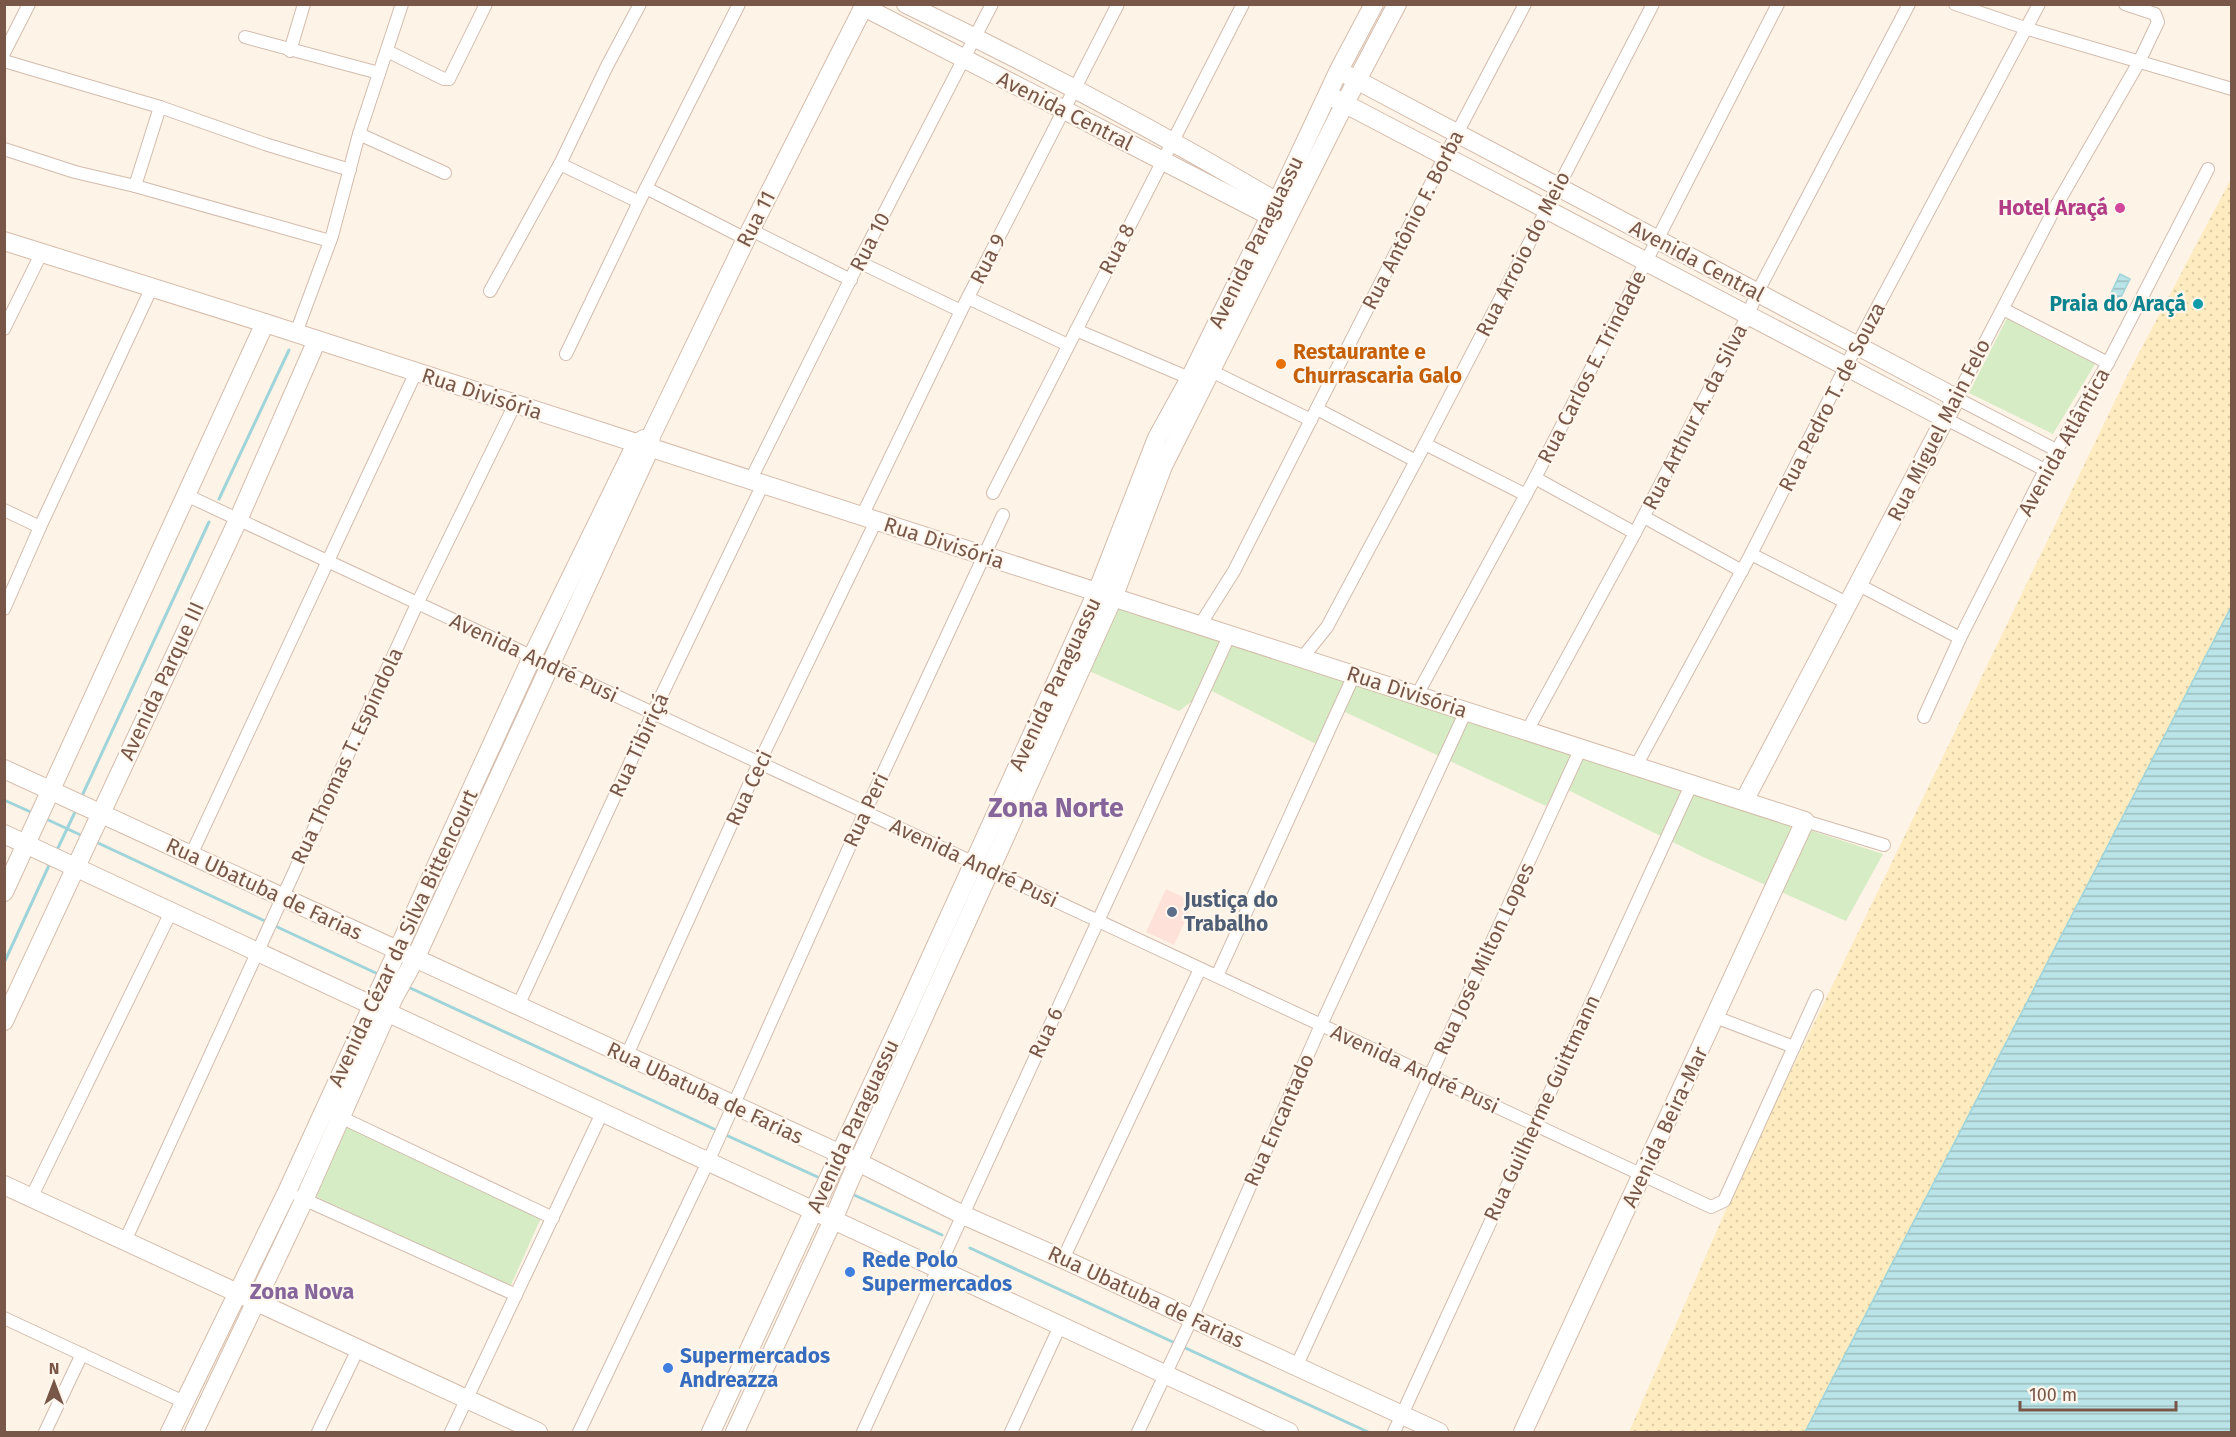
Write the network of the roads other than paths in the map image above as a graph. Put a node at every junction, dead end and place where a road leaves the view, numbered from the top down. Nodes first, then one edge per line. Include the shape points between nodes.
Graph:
1 (29, 4) edge
2 (303, 4) edge
3 (402, 4) edge
4 (486, 4) edge
5 (640, 4) edge
6 (739, 4) edge
7 (906, 4) edge
8 (992, 4) edge
9 (1118, 4) edge
10 (1244, 4) edge
11 (1374, 4) edge
12 (1397, 4) edge
13 (1525, 4) edge
14 (1653, 4) edge
15 (1778, 4) edge
16 (1910, 4) edge
17 (1955, 4) edge
18 (2039, 4) edge
19 (2126, 4) edge
20 (863, 5) edge
21 (2028, 28) junction
22 (245, 37) dead end
23 (975, 38) junction
24 (290, 51) junction
25 (387, 51) junction
26 (4, 53) edge
27 (965, 59) junction
28 (4, 61) edge
29 (2139, 62) junction
30 (1339, 70) junction
31 (379, 73) junction
32 (1357, 81) junction
33 (1074, 89) junction
34 (2232, 89) edge
35 (1327, 95) junction
36 (1345, 103) junction
37 (160, 107) junction
38 (1064, 111) junction
39 (359, 134) junction
40 (1457, 135) junction
41 (1172, 141) junction
42 (4, 149) edge
43 (1445, 156) junction
44 (1162, 162) junction
45 (560, 164) junction
46 (2208, 169) dead end
47 (350, 170) junction
48 (445, 173) dead end
49 (135, 186) junction
50 (646, 188) junction
51 (1557, 188) junction
52 (639, 202) junction
53 (1274, 209) junction
54 (1546, 209) junction
55 (748, 235) junction
56 (1656, 240) junction
57 (4, 241) edge
58 (330, 241) junction
59 (42, 252) junction
60 (1646, 261) junction
61 (860, 262) junction
62 (851, 280) junction
63 (152, 287) junction
64 (490, 291) dead end
65 (1757, 293) junction
66 (968, 298) junction
67 (2003, 309) junction
68 (961, 311) junction
69 (1748, 315) junction
70 (265, 323) junction
71 (4, 329) edge
72 (1076, 330) junction
73 (296, 333) junction
74 (317, 340) junction
75 (1068, 345) junction
76 (1857, 346) junction
77 (566, 354) dead end
78 (2108, 363) junction
79 (1846, 366) junction
80 (416, 372) junction
81 (1200, 374) junction
82 (1956, 398) junction
83 (514, 404) junction
84 (1314, 414) junction
85 (1946, 419) junction
86 (646, 442) junction
87 (1425, 444) junction
88 (2056, 450) junction
89 (1414, 460) junction
90 (2045, 470) junction
91 (1535, 478) junction
92 (756, 482) junction
93 (993, 494) dead end
94 (186, 495) junction
95 (1526, 495) junction
96 (4, 510) edge
97 (1003, 515) dead end
98 (1644, 517) junction
99 (869, 519) junction
100 (238, 520) junction
101 (40, 527) junction
102 (1635, 534) junction
103 (1751, 554) junction
104 (984, 556) junction
105 (327, 562) junction
106 (1742, 571) junction
107 (1859, 585) junction
108 (1105, 595) junction
109 (417, 603) junction
110 (1849, 604) junction
111 (4, 609) edge
112 (1200, 625) junction
113 (1230, 634) junction
114 (1960, 638) junction
115 (532, 657) junction
116 (1302, 658) junction
117 (550, 665) junction
118 (1354, 675) junction
119 (1417, 695) junction
120 (1466, 711) junction
121 (653, 713) junction
122 (1924, 717) dead end
123 (1527, 731) junction
124 (1581, 748) junction
125 (759, 763) junction
126 (1636, 766) junction
127 (4, 769) edge
128 (1692, 783) junction
129 (53, 798) junction
130 (1744, 801) junction
131 (94, 810) junction
132 (865, 812) junction
133 (1805, 820) junction
134 (4, 834) edge
135 (32, 843) junction
136 (1884, 845) dead end
137 (191, 855) junction
138 (79, 861) junction
139 (973, 863) junction
140 (990, 871) junction
141 (4, 892) edge
142 (282, 898) junction
143 (171, 912) junction
144 (1098, 921) junction
145 (260, 947) junction
146 (403, 961) junction
147 (1200, 969) junction
148 (1216, 976) junction
149 (1817, 996) dead end
150 (383, 1004) junction
151 (518, 1006) junction
152 (1715, 1017) junction
153 (4, 1021) edge
154 (1322, 1025) junction
155 (1794, 1047) junction
156 (626, 1057) junction
157 (1430, 1076) junction
158 (732, 1106) junction
159 (332, 1113) junction
160 (602, 1113) junction
161 (1534, 1124) junction
162 (840, 1156) junction
163 (708, 1162) junction
164 (858, 1162) junction
165 (1643, 1175) junction
166 (4, 1185) edge
167 (286, 1194) junction
168 (31, 1198) junction
169 (305, 1198) junction
170 (817, 1205) junction
171 (836, 1213) junction
172 (963, 1215) junction
173 (553, 1218) junction
174 (125, 1241) junction
175 (1063, 1259) junction
176 (939, 1270) junction
177 (238, 1294) junction
178 (516, 1295) junction
179 (255, 1302) junction
180 (4, 1318) edge
181 (1060, 1326) junction
182 (1188, 1326) junction
183 (358, 1349) junction
184 (82, 1354) junction
185 (1170, 1367) junction
186 (1296, 1367) junction
187 (467, 1400) junction
188 (184, 1402) junction
189 (1397, 1426) edge
190 (1267, 1428) edge
191 (45, 1432) edge
192 (170, 1432) edge
193 (194, 1432) edge
194 (318, 1432) edge
195 (451, 1432) edge
196 (538, 1432) edge
197 (579, 1432) edge
198 (711, 1432) edge
199 (735, 1432) edge
200 (863, 1432) edge
201 (1011, 1432) edge
202 (1138, 1432) edge
203 (1289, 1432) edge
204 (1439, 1432) edge
205 (1523, 1432) edge

1 - 26 street
2 - 24 street
3 - 25 street
4 - 25 street via 449,79
5 - 45 street
6 - 50 street
7 - 23 street, Avenida Central
8 - 23 street, Rua 10
9 - 33 street, Rua 9
10 - 41 street, Rua 8
11 - 30 street, Avenida Paraguassu
12 - 32 street, Avenida Paraguassu
13 - 40 street, Rua Antônio F. Borba
14 - 51 street, Rua Arroio do Meio
15 - 56 street, Rua Carlos E. Trindade
16 - 65 street, Rua Arthur A. da Silva
17 - 21 street
18 - 21 street, Rua Pedro T. de Souza
19 - 29 street, Rua Miguel Main Felo via 2157,18
20 - 27 street, Avenida Central
20 - 55 street, Rua 11
21 - 29 street
21 - 76 street, Rua Pedro T. de Souza
22 - 24 street
23 - 27 street, Rua 10
23 - 33 street, Avenida Central
24 - 31 street
25 - 31 street
27 - 38 street, Avenida Central
27 - 61 street, Rua 10
28 - 37 street
29 - 34 street
29 - 67 street, Rua Miguel Main Felo via 2056,206
30 - 32 street, Avenida Central
30 - 35 street, Avenida Paraguassu
31 - 39 street
32 - 36 street, Avenida Paraguassu
32 - 40 street, Avenida Central
33 - 38 street, Rua 9
33 - 41 street, Avenida Central
35 - 36 street, Avenida Central
35 - 53 street, Avenida Paraguassu
36 - 43 street, Avenida Central
36 - 81 street, Avenida Paraguassu
37 - 47 street
37 - 49 street
38 - 44 street, Avenida Central
38 - 66 street, Rua 9
39 - 47 street
39 - 48 street
40 - 43 street, Rua Antônio F. Borba
40 - 51 street, Avenida Central
41 - 44 street, Rua 8
41 - 53 street, Avenida Central
42 - 49 street
43 - 54 street, Avenida Central
43 - 84 street, Rua Antônio F. Borba
44 - 53 street, Avenida Central
44 - 72 street, Rua 8
45 - 52 street
45 - 64 street
46 - 78 street, Avenida Atlântica
47 - 58 street
49 - 58 street
50 - 52 street
50 - 55 street
51 - 54 street, Rua Arroio do Meio
51 - 56 street, Avenida Central
52 - 77 street
53 - 81 street, Avenida Paraguassu
54 - 60 street, Avenida Central
54 - 87 street, Rua Arroio do Meio
55 - 62 street
55 - 86 street, Rua 11
56 - 60 street, Rua Carlos E. Trindade
56 - 65 street, Avenida Central
57 - 59 street, Rua Divisória
58 - 73 street
59 - 63 street, Rua Divisória
59 - 71 street
60 - 69 street, Avenida Central
60 - 91 street, Rua Carlos E. Trindade
61 - 62 street, Rua 10
61 - 68 street
62 - 92 street, Rua 10
63 - 70 street, Rua Divisória
63 - 101 street
65 - 69 street, Rua Arthur A. da Silva
65 - 76 street, Avenida Central
66 - 68 street, Rua 9
66 - 75 street
67 - 78 street
67 - 82 street, Rua Miguel Main Felo
68 - 99 street, Rua 9
69 - 79 street, Avenida Central
69 - 98 street, Rua Arthur A. da Silva
70 - 73 street, Rua Divisória
70 - 94 street
72 - 75 street, Rua 8
72 - 81 street
73 - 74 street, Rua Divisória
74 - 80 street, Rua Divisória
74 - 100 street, Avenida Parque III
75 - 93 street, Rua 8
76 - 79 street, Rua Pedro T. de Souza
76 - 82 street, Avenida Central
78 - 88 street, Avenida Atlântica
79 - 85 street, Avenida Central
79 - 103 street, Rua Pedro T. de Souza
80 - 83 street, Rua Divisória
80 - 105 street
81 - 84 street
81 - 108 street, Avenida Paraguassu
82 - 85 street, Rua Miguel Main Felo
82 - 88 street, Avenida Central
83 - 86 street, Rua Divisória
83 - 109 street, Rua Thomas T. Espíndola
84 - 89 street
84 - 112 street, Rua Antônio F. Borba via 1234,571
85 - 90 street, Avenida Central
85 - 107 street, Rua Miguel Main Felo
86 - 92 street, Rua Divisória
86 - 115 street, Avenida Cézar da Silva Bittencourt
86 - 117 street, Avenida Cézar da Silva Bittencourt
87 - 89 street, Rua Arroio do Meio
87 - 95 street
88 - 90 street, Avenida Atlântica
89 - 116 street, Rua Arroio do Meio via 1327,627
90 - 114 street, Avenida Atlântica
91 - 95 street, Rua Carlos E. Trindade
91 - 102 street
92 - 99 street, Rua Divisória
92 - 121 street, Rua Tibiriçá
94 - 100 street, Avenida André Pusi
94 - 129 street
95 - 119 street, Rua Carlos E. Trindade
96 - 101 street
97 - 104 street, Rua Peri
98 - 102 street, Rua Arthur A. da Silva
98 - 106 street
99 - 104 street, Rua Divisória
99 - 125 street, Rua Ceci
100 - 105 street, Avenida André Pusi
100 - 131 street, Avenida Parque III
101 - 111 street
102 - 123 street, Rua Arthur A. da Silva
103 - 106 street, Rua Pedro T. de Souza
103 - 110 street
104 - 108 street, Rua Divisória
104 - 132 street, Rua Peri
105 - 109 street, Avenida André Pusi
105 - 137 street
106 - 126 street, Rua Pedro T. de Souza
107 - 110 street, Rua Miguel Main Felo
107 - 114 street
108 - 112 street, Rua Divisória
108 - 139 street, Avenida Paraguassu
108 - 140 street, Avenida Paraguassu
109 - 115 street, Avenida André Pusi
109 - 142 street, Rua Thomas T. Espíndola
110 - 130 street, Rua Miguel Main Felo
112 - 113 street, Rua Divisória
113 - 116 street, Rua Divisória
113 - 144 street, Rua 6
114 - 122 street, Avenida Atlântica
115 - 117 street, Avenida André Pusi
115 - 146 street, Avenida Cézar da Silva Bittencourt
116 - 118 street, Rua Divisória
117 - 121 street, Avenida André Pusi
117 - 146 street, Avenida Cézar da Silva Bittencourt
118 - 119 street, Rua Divisória
118 - 148 street
119 - 120 street, Rua Divisória
120 - 123 street, Rua Divisória
120 - 154 street, Rua Encantado
121 - 125 street, Avenida André Pusi
121 - 151 street, Rua Tibiriçá
123 - 124 street, Rua Divisória
124 - 126 street, Rua Divisória
124 - 157 street, Rua José Milton Lopes
125 - 132 street, Avenida André Pusi
125 - 156 street, Rua Ceci
126 - 128 street, Rua Divisória
127 - 129 street, Rua Ubatuba de Farias
128 - 130 street, Rua Divisória
128 - 161 street, Rua Guilherme Guittmann
129 - 131 street, Rua Ubatuba de Farias
129 - 135 street
130 - 133 street, Rua Divisória
131 - 137 street, Rua Ubatuba de Farias
131 - 138 street, Avenida Parque III via 93,831
132 - 139 street, Avenida André Pusi
132 - 158 street, Rua Peri
133 - 136 street, Rua Divisória
133 - 152 street, Avenida Beira-Mar
134 - 135 street
135 - 138 street via 59,860
135 - 141 street
137 - 142 street, Rua Ubatuba de Farias
138 - 143 street
138 - 153 street, Avenida Parque III
139 - 140 street, Avenida André Pusi
139 - 162 street, Avenida Paraguassu
140 - 144 street, Avenida André Pusi
140 - 164 street, Avenida Paraguassu
142 - 145 street, Rua Thomas T. Espíndola
142 - 146 street, Rua Ubatuba de Farias
143 - 145 street
143 - 168 street
144 - 147 street, Avenida André Pusi
144 - 172 street, Rua 6
145 - 150 street
145 - 174 street, Rua Thomas T. Espíndola
146 - 150 street, Avenida Cézar da Silva Bittencourt
146 - 151 street, Rua Ubatuba de Farias
147 - 148 street, Avenida André Pusi
147 - 175 street
148 - 154 street, Avenida André Pusi
149 - 155 street
150 - 159 street, Avenida Cézar da Silva Bittencourt
150 - 160 street
151 - 156 street, Rua Ubatuba de Farias
152 - 155 street
152 - 165 street, Avenida Beira-Mar
154 - 157 street, Avenida André Pusi
154 - 182 street, Rua Encantado
155 - 165 street, Avenida André Pusi via 1724,1201 1711,1207
156 - 158 street, Rua Ubatuba de Farias
157 - 161 street, Avenida André Pusi
157 - 186 street, Rua José Milton Lopes
158 - 162 street, Rua Ubatuba de Farias
158 - 163 street, Rua Peri
159 - 167 street, Avenida Cézar da Silva Bittencourt
159 - 169 street, Avenida Cézar da Silva Bittencourt
159 - 173 street
160 - 163 street
160 - 173 street
161 - 165 street, Avenida André Pusi
161 - 189 street, Rua Guilherme Guittmann
162 - 164 street, Rua Ubatuba de Farias
162 - 170 street, Avenida Paraguassu
163 - 170 street
163 - 197 street
164 - 171 street, Avenida Paraguassu
164 - 172 street, Rua Ubatuba de Farias
165 - 205 street, Avenida Beira-Mar
166 - 168 street
167 - 169 street
167 - 177 street, Avenida Cézar da Silva Bittencourt
168 - 174 street
169 - 178 street
169 - 179 street, Avenida Cézar da Silva Bittencourt
170 - 171 street
170 - 198 street, Avenida Paraguassu
171 - 176 street
171 - 199 street, Avenida Paraguassu
172 - 175 street, Rua Ubatuba de Farias
172 - 176 street, Rua 6
173 - 178 street
174 - 177 street
175 - 182 street, Rua Ubatuba de Farias
176 - 181 street
176 - 200 street, Rua 6
177 - 179 street
177 - 188 street, Avenida Cézar da Silva Bittencourt
178 - 187 street
179 - 183 street
179 - 193 street, Avenida Cézar da Silva Bittencourt
180 - 184 street
181 - 185 street
181 - 201 street
182 - 185 street, Rua Encantado
182 - 186 street, Rua Ubatuba de Farias
183 - 187 street
183 - 194 street
184 - 188 street
184 - 191 street
185 - 190 street
185 - 202 street, Rua Encantado
186 - 189 street, Rua Ubatuba de Farias
187 - 195 street
187 - 196 street
188 - 192 street, Avenida Cézar da Silva Bittencourt
189 - 204 street, Rua Ubatuba de Farias
190 - 203 street

